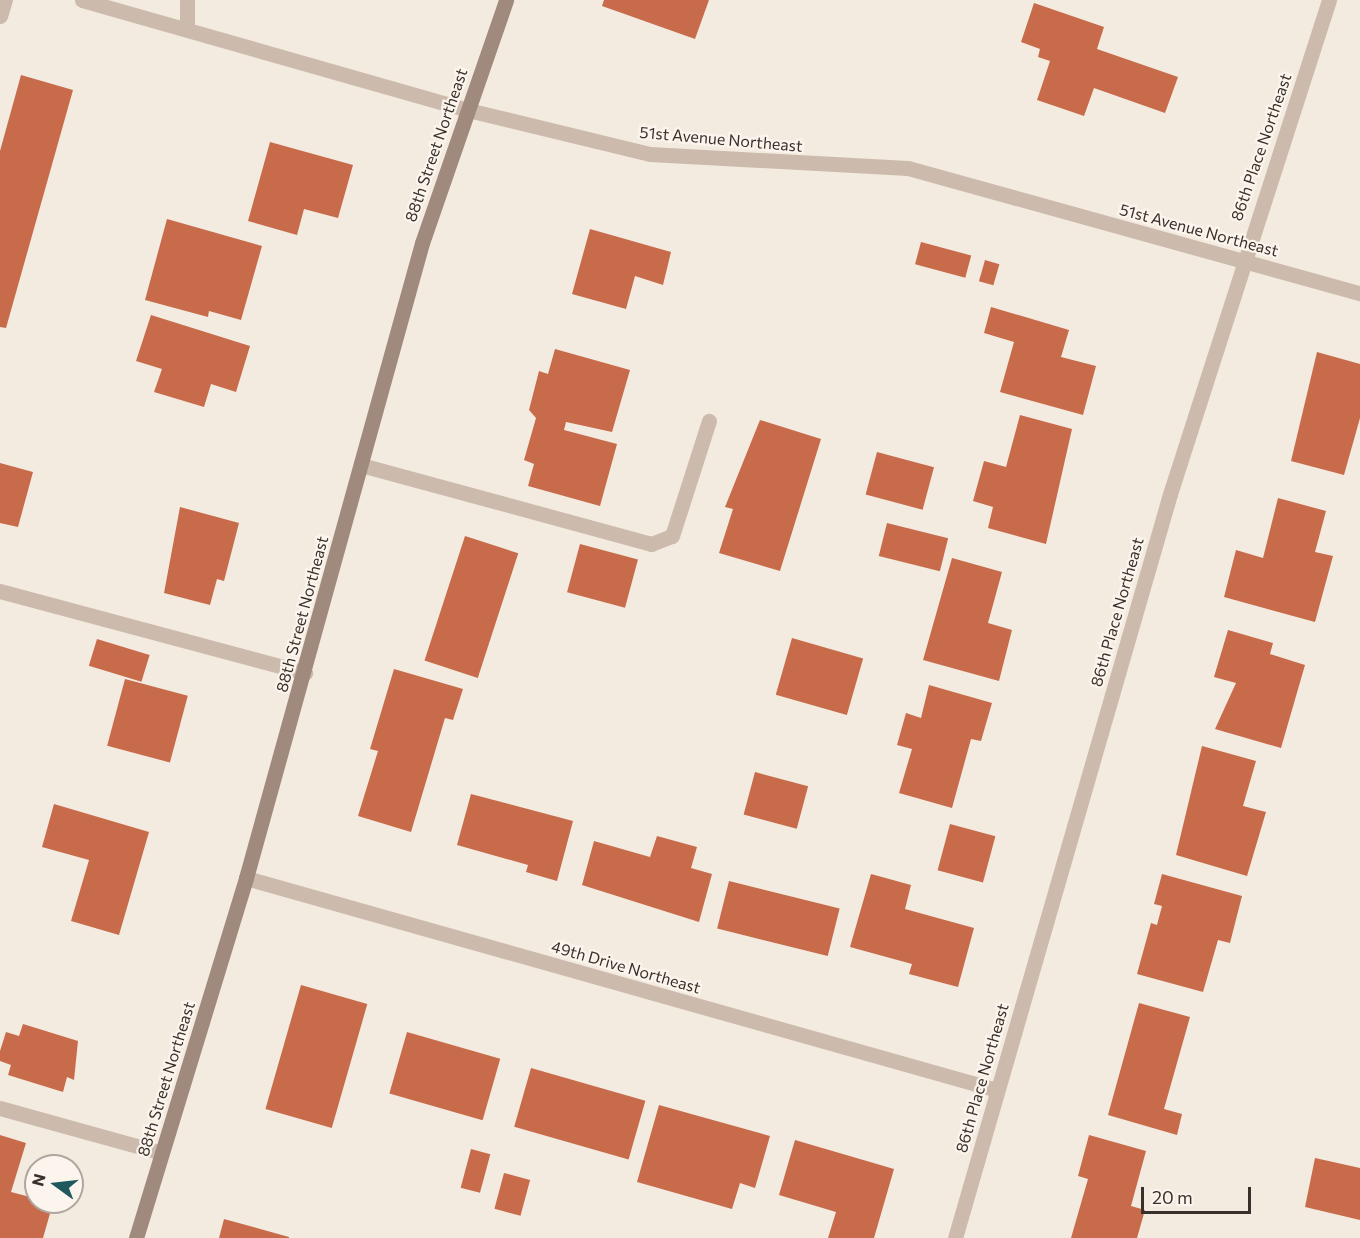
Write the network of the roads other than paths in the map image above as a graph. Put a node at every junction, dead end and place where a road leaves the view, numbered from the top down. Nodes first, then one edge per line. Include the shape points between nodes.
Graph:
1 (5, 0) edge
2 (82, 0) edge
3 (187, 0) edge
4 (506, 0) edge
5 (1329, 0) edge
6 (0, 16) edge
7 (188, 26) junction
8 (468, 110) junction
9 (1242, 260) junction
10 (1360, 293) edge
11 (709, 421) dead end
12 (361, 465) junction
13 (0, 591) edge
14 (305, 673) junction
15 (246, 878) junction
16 (997, 1090) junction
17 (0, 1107) edge
18 (162, 1152) junction
19 (136, 1238) edge
20 (955, 1238) edge

1 - 6 street
2 - 7 street, 51st Avenue Northeast
3 - 7 street
4 - 8 main road, 88th Street Northeast
5 - 9 street, 86th Place Northeast
7 - 8 street, 51st Avenue Northeast
8 - 9 street, 51st Avenue Northeast via 650,153 908,168
8 - 12 main road, 88th Street Northeast via 422,243
9 - 10 street, 51st Avenue Northeast
9 - 16 street, 86th Place Northeast
11 - 12 street via 672,536 651,544
12 - 14 main road, 88th Street Northeast
13 - 14 street
14 - 15 main road, 88th Street Northeast
15 - 16 street, 49th Drive Northeast
15 - 18 main road, 88th Street Northeast
16 - 20 street, 86th Place Northeast
17 - 18 street
18 - 19 main road, 88th Street Northeast

